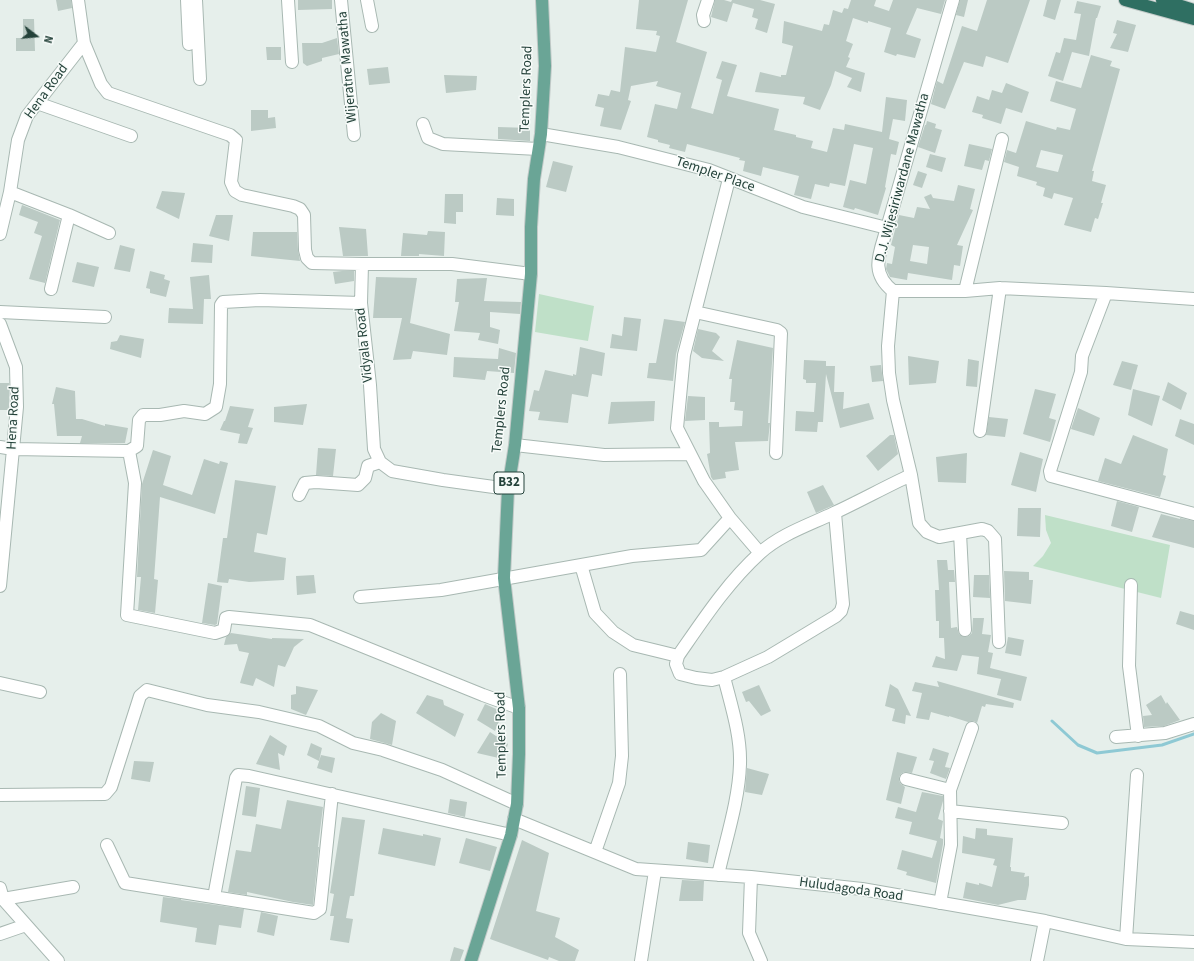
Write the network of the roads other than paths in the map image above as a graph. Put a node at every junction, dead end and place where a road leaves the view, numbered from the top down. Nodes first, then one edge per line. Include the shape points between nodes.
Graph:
1 (78, 0) edge
2 (187, 0) edge
3 (196, 0) edge
4 (288, 0) edge
5 (341, 0) edge
6 (367, 0) edge
7 (542, 0) edge
8 (708, 0) edge
9 (953, 0) edge
10 (1125, 0) edge
11 (1162, 0) edge
12 (1194, 10) edge
13 (1194, 19) edge
14 (704, 21) dead end
15 (372, 26) dead end
16 (84, 43) junction
17 (189, 44) dead end
18 (292, 62) dead end
19 (200, 79) dead end
20 (37, 103) junction
21 (423, 124) dead end
22 (541, 134) junction
23 (354, 135) dead end
24 (131, 136) dead end
25 (1002, 139) dead end
26 (538, 148) junction
27 (729, 178) junction
28 (10, 192) junction
29 (69, 215) junction
30 (887, 228) junction
31 (109, 233) dead end
32 (0, 234) edge
33 (362, 264) junction
34 (531, 274) junction
35 (1000, 288) junction
36 (51, 289) dead end
37 (964, 291) junction
38 (893, 292) junction
39 (1106, 293) junction
40 (1194, 299) edge
41 (361, 303) junction
42 (0, 312) edge
43 (695, 312) junction
44 (105, 317) dead end
45 (0, 324) edge
46 (980, 431) dead end
47 (515, 446) junction
48 (0, 447) edge
49 (13, 448) junction
50 (130, 451) junction
51 (690, 454) junction
52 (776, 454) dead end
53 (380, 462) junction
54 (911, 475) junction
55 (508, 489) junction
56 (299, 495) dead end
57 (835, 513) junction
58 (1194, 514) edge
59 (730, 518) junction
60 (960, 533) junction
61 (760, 553) junction
62 (581, 565) junction
63 (504, 578) junction
64 (1131, 585) dead end
65 (0, 586) edge
66 (360, 597) dead end
67 (965, 630) dead end
68 (999, 642) dead end
69 (678, 656) junction
70 (620, 674) dead end
71 (724, 677) junction
72 (0, 683) edge
73 (40, 692) dead end
74 (519, 708) junction
75 (1194, 724) edge
76 (972, 728) dead end
77 (1138, 736) junction
78 (1116, 737) dead end
79 (1137, 775) dead end
80 (906, 779) dead end
81 (950, 790) junction
82 (332, 794) junction
83 (0, 795) edge
84 (517, 804) junction
85 (950, 811) junction
86 (514, 819) junction
87 (1062, 823) dead end
88 (511, 835) junction
89 (107, 846) dead end
90 (595, 852) junction
91 (655, 871) junction
92 (718, 875) junction
93 (751, 877) junction
94 (73, 887) dead end
95 (1, 894) edge
96 (214, 897) junction
97 (940, 903) junction
98 (1045, 921) junction
99 (26, 925) junction
100 (0, 934) edge
101 (1126, 940) junction
102 (1194, 942) edge
103 (58, 961) edge
104 (471, 961) edge
105 (641, 961) edge
106 (761, 961) edge
107 (1037, 961) edge

1 - 16 street
2 - 17 street
3 - 19 street
4 - 18 street
5 - 23 street, Wijeratne Mawatha
6 - 15 street
7 - 22 main road, Templers Road / B32 via 545,66
8 - 14 street via 703,15
9 - 30 street, D.J. Wijesiriwardane Mawatha
10 - 13 highway
11 - 12 highway
16 - 20 street, Hena Road
16 - 33 street via 101,84 108,93 230,134 236,140 231,182 235,191 242,196 300,209 304,215 305,250 307,258 312,263
20 - 24 street
20 - 28 street, Hena Road via 27,116 18,140
21 - 26 street via 428,138 443,144
22 - 26 main road, Templers Road / B32
22 - 27 street, Templer Place via 618,147 709,170
25 - 37 street
26 - 34 main road, Templers Road / B32 via 531,227
27 - 30 street, Templer Place via 803,207
27 - 43 street
28 - 29 street
28 - 32 street, Hena Road
29 - 31 street
29 - 36 street
30 - 38 street, D.J. Wijesiriwardane Mawatha via 878,266 880,278
33 - 34 street via 452,264
33 - 41 street, Vidyala Road
34 - 47 main road, Templers Road / B32
35 - 37 street
35 - 39 street
35 - 46 street
37 - 38 street
38 - 54 street via 888,346 889,373
39 - 40 street
39 - 58 street via 1082,356 1081,372 1050,471 1051,476
41 - 50 street via 260,300 223,302 220,384 216,407 205,414 184,411 143,415 139,420 137,446
41 - 53 street, Vidyala Road via 374,449
42 - 44 street
43 - 51 street via 684,355 677,428
43 - 52 street via 777,330 781,334
45 - 49 street, Hena Road via 16,368 17,407
47 - 51 street via 604,454
47 - 55 main road, Templers Road / B32
48 - 49 street
49 - 50 street
49 - 65 street, Hena Road
50 - 74 street via 135,483 127,615 215,633 224,630 226,618 229,616 310,625
51 - 59 street via 704,481
53 - 55 street via 392,471
53 - 56 street via 368,466 365,478 358,485 310,482 305,484
54 - 57 street
54 - 60 street via 919,522 927,532 939,537
55 - 63 main road, Templers Road / B32
57 - 61 street via 800,527
57 - 71 street via 843,604 841,611 768,657
59 - 61 street
59 - 62 street via 701,550 632,556
60 - 67 street
60 - 68 street via 988,530 995,540
61 - 69 street via 720,596
62 - 63 street
62 - 69 street via 595,613 613,632 633,645
63 - 66 street via 441,590
63 - 74 main road, Templers Road / B32
64 - 77 street via 1128,666
69 - 71 street via 676,664 680,674 712,680
70 - 90 street via 622,756 619,783
71 - 92 street via 738,733 740,763 738,789
72 - 73 street
74 - 84 main road, Templers Road / B32
75 - 77 street via 1165,733
76 - 81 street
77 - 78 street
79 - 101 street
80 - 81 street
81 - 85 street
82 - 88 street
82 - 96 street via 238,775
82 - 96 street via 320,909 314,913
83 - 84 street via 105,794 111,787 140,696 147,690 207,705 258,712 319,726 354,743 442,770
84 - 86 main road, Templers Road / B32
85 - 87 street
85 - 97 street via 950,846
86 - 88 main road, Templers Road / B32
86 - 90 street, Huludagoda Road
88 - 104 main road, Templers Road / B32
89 - 96 street via 125,883
90 - 91 street, Huludagoda Road via 636,869
91 - 92 street, Huludagoda Road
91 - 105 street
92 - 93 street, Huludagoda Road
93 - 97 street, Huludagoda Road via 862,889
93 - 106 street via 749,933
94 - 95 street
95 - 99 street
97 - 98 street, Huludagoda Road
98 - 101 street, Huludagoda Road
98 - 107 street
99 - 100 street
99 - 103 street
101 - 102 street, Huludagoda Road

